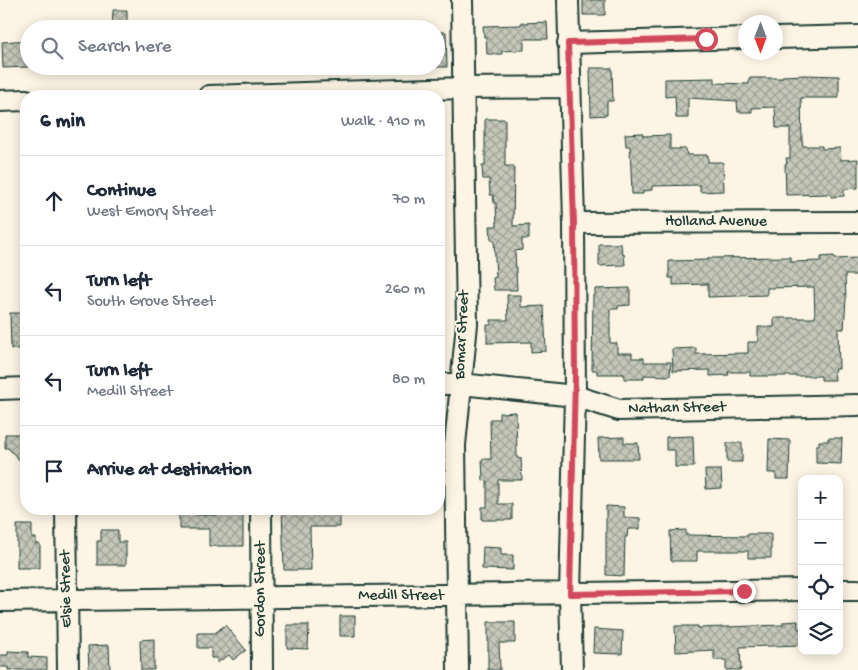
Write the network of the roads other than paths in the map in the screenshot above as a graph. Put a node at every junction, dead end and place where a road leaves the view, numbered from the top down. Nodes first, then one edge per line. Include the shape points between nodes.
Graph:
1 (462, 0) edge
2 (568, 0) edge
3 (858, 36) edge
4 (738, 38) edge
5 (783, 38) edge
6 (568, 43) junction
7 (570, 87) junction
8 (463, 88) junction
9 (411, 90) edge
10 (20, 100) edge
11 (0, 101) edge
12 (858, 222) edge
13 (574, 223) junction
14 (445, 384) edge
15 (461, 384) junction
16 (20, 388) edge
17 (0, 389) edge
18 (575, 396) junction
19 (858, 405) edge
20 (66, 515) edge
21 (262, 515) edge
22 (798, 590) edge
23 (843, 590) edge
24 (858, 590) edge
25 (570, 594) junction
26 (457, 595) junction
27 (261, 597) junction
28 (0, 600) edge
29 (68, 600) junction
30 (68, 670) edge
31 (262, 670) edge
32 (458, 670) edge
33 (572, 670) edge

1 - 8 street, Bomar Street
2 - 6 street
3 - 5 street
4 - 6 street
6 - 7 street
7 - 8 street
7 - 13 street
8 - 9 street
8 - 15 street, Bomar Street via 467,324
10 - 11 street
12 - 13 street, Holland Avenue
13 - 18 street
14 - 15 street, Nathan Street
15 - 18 street, Nathan Street
15 - 26 street, Bomar Street via 455,445
16 - 17 street
18 - 19 street, Nathan Street via 619,410
18 - 25 street
20 - 29 street, Elsie Street
21 - 27 street, Gordon Street
22 - 25 street, Medill Street
23 - 24 street
25 - 26 street, Medill Street
25 - 33 street
26 - 27 street, Medill Street
26 - 32 street, Bomar Street
27 - 29 street, Medill Street
27 - 31 street, Gordon Street
28 - 29 street, Medill Street
29 - 30 street, Elsie Street

